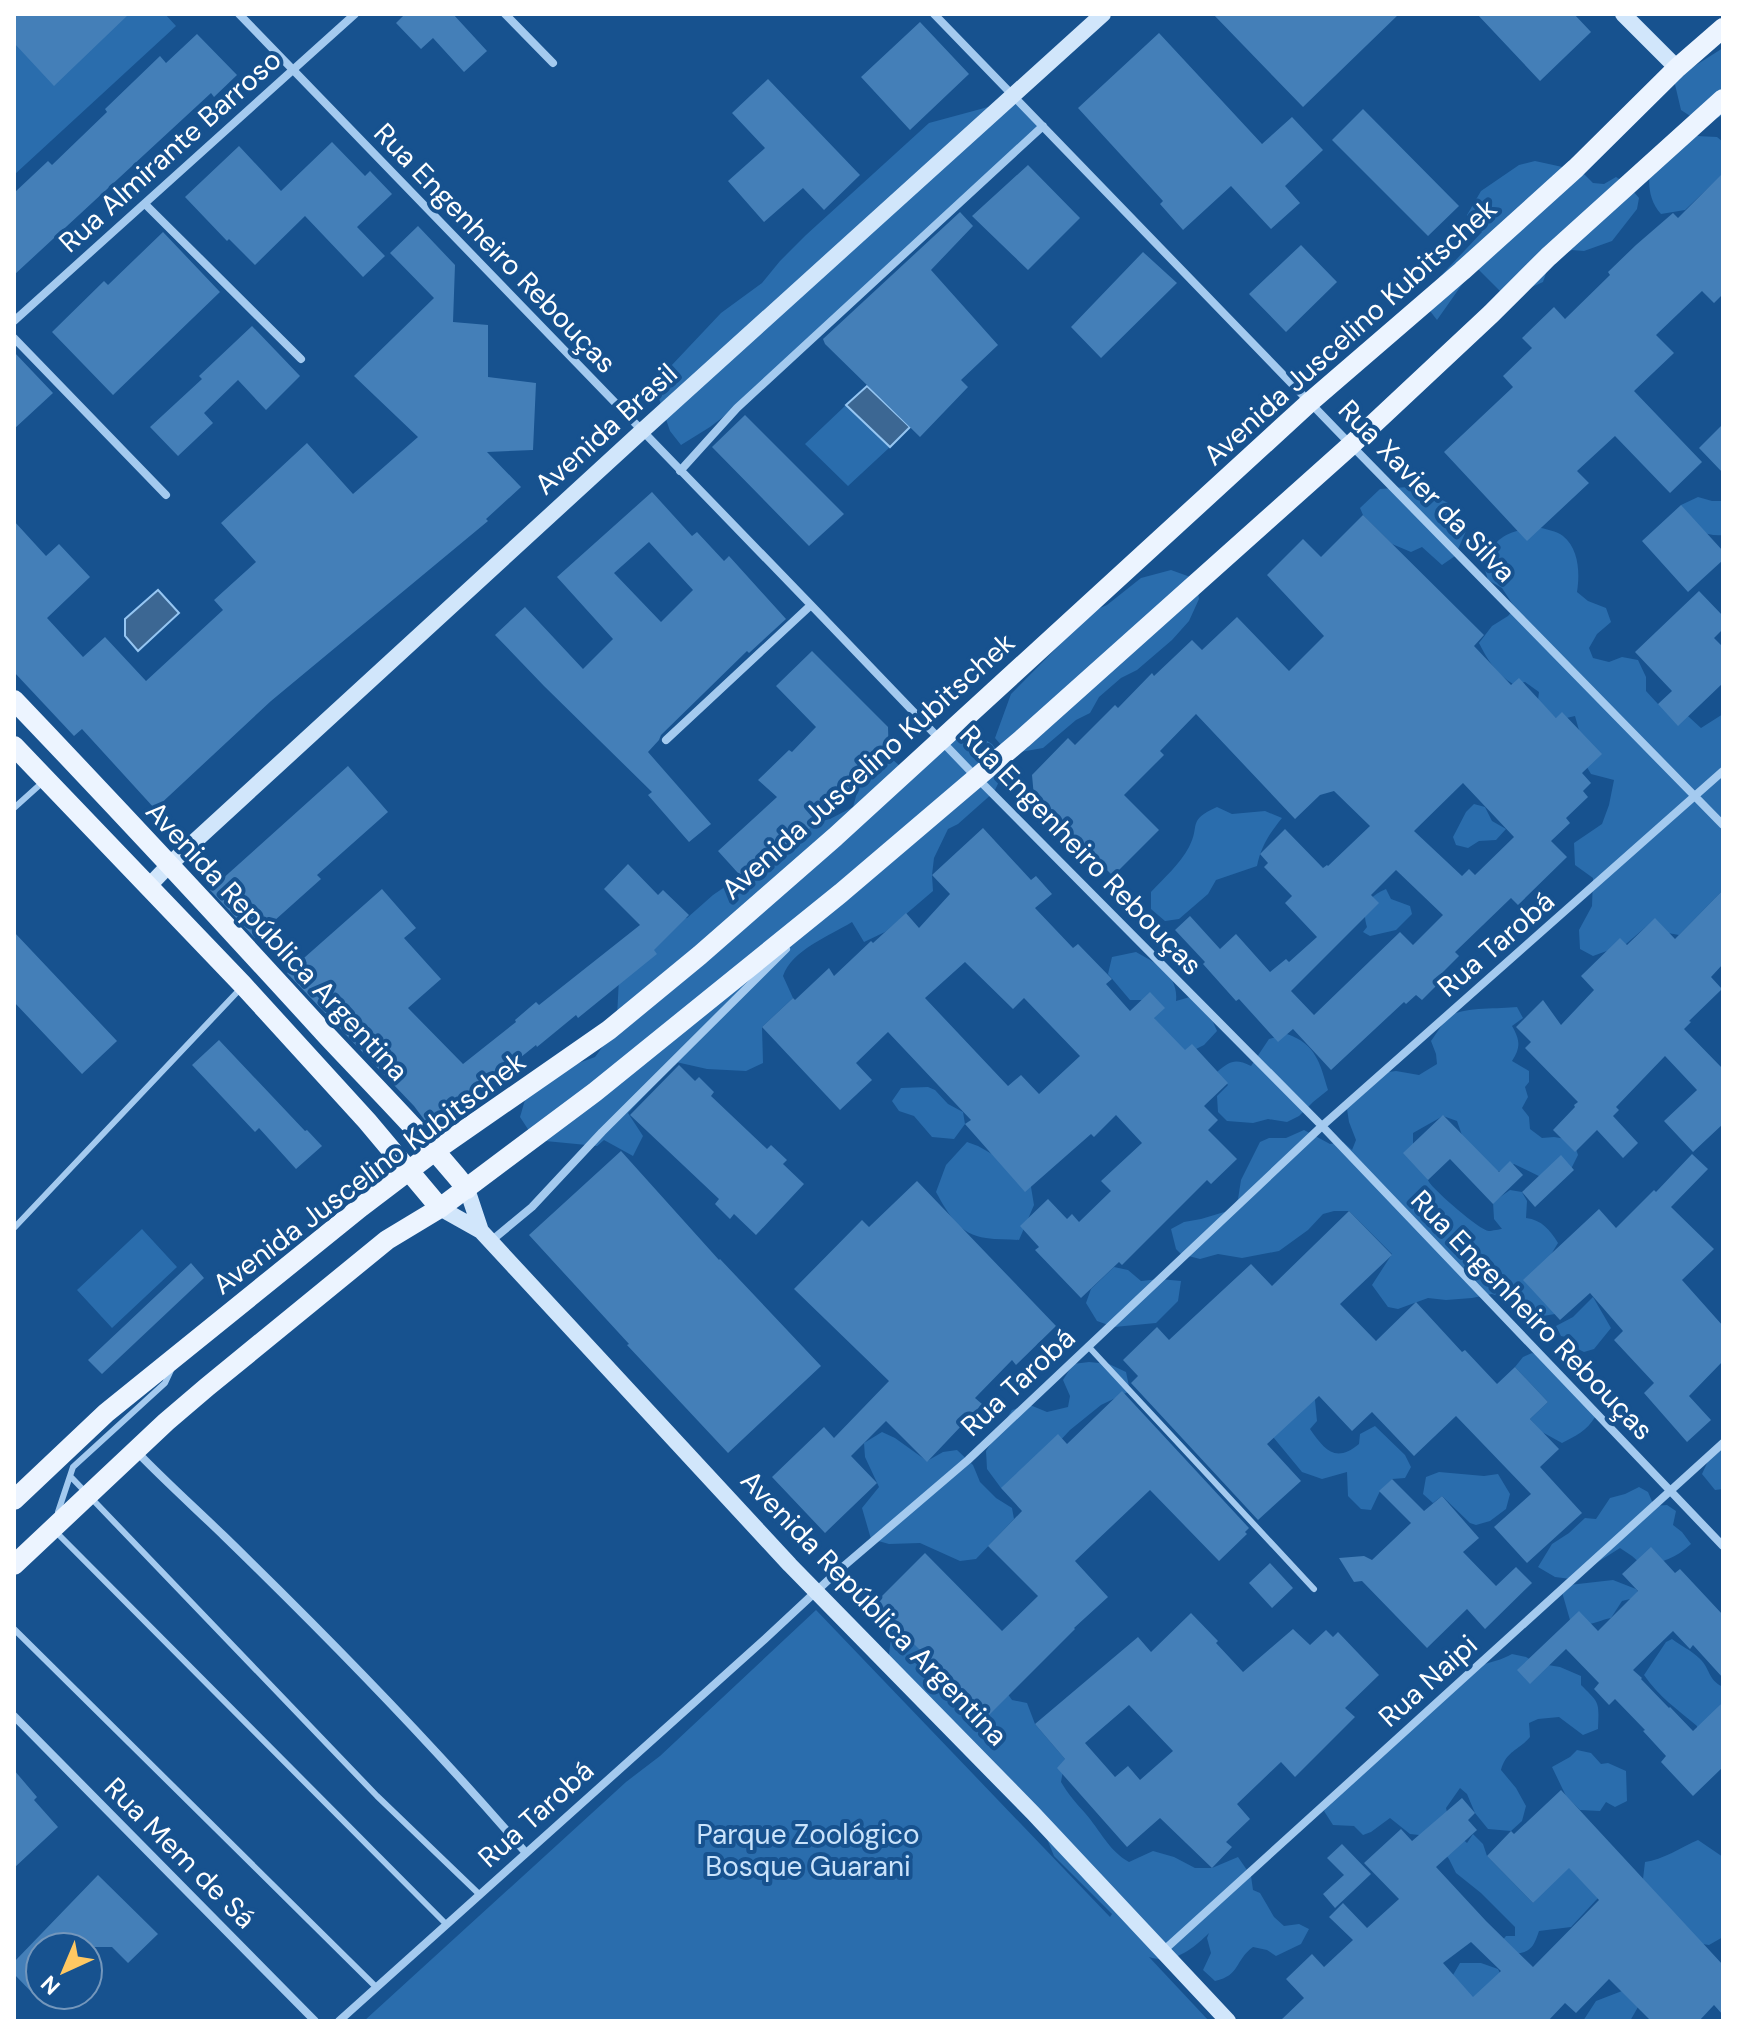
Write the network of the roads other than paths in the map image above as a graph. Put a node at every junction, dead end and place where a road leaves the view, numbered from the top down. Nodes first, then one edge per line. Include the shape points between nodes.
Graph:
1 (239, 14) edge
2 (355, 14) edge
3 (505, 14) edge
4 (934, 14) edge
5 (1103, 14) edge
6 (1623, 14) edge
7 (1723, 28) edge
8 (553, 63) dead end
9 (1677, 68) junction
10 (292, 71) junction
11 (1013, 96) junction
12 (1719, 109) edge
13 (1043, 126) junction
14 (145, 204) junction
15 (14, 321) edge
16 (14, 338) edge
17 (301, 359) dead end
18 (1310, 402) junction
19 (642, 431) junction
20 (1351, 445) junction
21 (680, 471) junction
22 (166, 495) dead end
23 (811, 605) junction
24 (14, 700) edge
25 (940, 738) junction
26 (666, 740) dead end
27 (14, 746) edge
28 (1723, 771) edge
29 (977, 778) junction
30 (46, 779) junction
31 (1695, 797) junction
32 (14, 808) edge
33 (1723, 825) edge
34 (170, 864) junction
35 (148, 887) junction
36 (841, 893) junction
37 (243, 985) junction
38 (1322, 1126) junction
39 (436, 1150) junction
40 (409, 1170) junction
41 (467, 1189) junction
42 (440, 1208) junction
43 (14, 1228) edge
44 (486, 1236) junction
45 (1088, 1346) junction
46 (183, 1349) junction
47 (1723, 1443) edge
48 (136, 1452) junction
49 (71, 1477) junction
50 (1670, 1492) junction
51 (88, 1495) junction
52 (14, 1500) edge
53 (52, 1529) junction
54 (1723, 1546) edge
55 (14, 1565) edge
56 (1314, 1589) dead end
57 (816, 1591) junction
58 (14, 1629) edge
59 (14, 1716) edge
60 (526, 1853) junction
61 (479, 1894) junction
62 (446, 1924) junction
63 (1163, 1951) junction
64 (376, 1987) junction
65 (315, 2021) edge
66 (339, 2021) edge
67 (1228, 2021) edge

1 - 10 street, Rua Engenheiro Rebouças
2 - 10 street, Rua Almirante Barroso
3 - 8 street
4 - 11 street, Rua Xavier da Silva
5 - 11 street, Avenida Brasil
6 - 9 street
7 - 9 main road, Avenida Juscelino Kubitschek
9 - 18 main road, Avenida Juscelino Kubitschek via 1531,209
10 - 14 street, Rua Almirante Barroso
10 - 19 street, Rua Engenheiro Rebouças
11 - 13 street, Rua Xavier da Silva
11 - 19 street, Avenida Brasil
12 - 20 main road via 1653,160
13 - 18 street, Rua Xavier da Silva
13 - 21 street via 737,408
14 - 15 street, Rua Almirante Barroso
14 - 17 street
16 - 22 street
18 - 20 street, Rua Xavier da Silva
18 - 25 main road, Avenida Juscelino Kubitschek
19 - 21 street, Rua Engenheiro Rebouças
19 - 34 street, Avenida Brasil
20 - 29 main road
20 - 31 street, Rua Xavier da Silva
21 - 23 street, Rua Engenheiro Rebouças
23 - 25 street, Rua Engenheiro Rebouças
23 - 26 street
24 - 34 main road, Avenida República Argentina
25 - 29 street, Rua Engenheiro Rebouças
25 - 39 main road, Avenida Juscelino Kubitschek via 835,837 609,1030
27 - 30 main road, Avenida República Argentina
28 - 31 street, Rua Tarobá
29 - 36 main road
29 - 38 street, Rua Engenheiro Rebouças
30 - 32 lane
30 - 35 main road, Avenida República Argentina
31 - 33 street, Rua Xavier da Silva
31 - 38 street, Rua Tarobá
34 - 35 street, Avenida Brasil
34 - 39 main road, Avenida República Argentina
35 - 37 main road, Avenida República Argentina
36 - 41 main road
36 - 44 street via 532,1207
37 - 40 main road, Avenida República Argentina
37 - 43 lane
38 - 45 street, Rua Tarobá
38 - 50 street, Rua Engenheiro Rebouças
39 - 40 main road, Avenida Juscelino Kubitschek
39 - 41 main road, Avenida República Argentina
40 - 42 main road, Avenida República Argentina
40 - 46 main road, Avenida Juscelino Kubitschek
41 - 42 main road
41 - 44 street, Avenida República Argentina
42 - 44 street, Avenida República Argentina
42 - 48 main road via 387,1240
44 - 57 street, Avenida República Argentina
45 - 56 lane
45 - 57 street, Rua Tarobá via 968,1460
46 - 49 lane via 165,1383 73,1467
46 - 52 main road, Avenida Juscelino Kubitschek
47 - 50 street, Rua Naipi
48 - 51 main road
48 - 60 street via 398,1710
49 - 51 lane
49 - 53 lane
50 - 54 street, Rua Engenheiro Rebouças
50 - 63 street, Rua Naipi
51 - 53 main road
51 - 61 lane via 377,1796
53 - 55 main road
53 - 62 lane
57 - 60 street, Rua Tarobá
57 - 63 street, Avenida República Argentina
58 - 64 lane
59 - 65 street, Rua Mem de Sá
60 - 61 street, Rua Tarobá
61 - 62 street, Rua Tarobá
62 - 64 street, Rua Tarobá
63 - 67 street, Avenida República Argentina
64 - 66 street, Rua Tarobá

